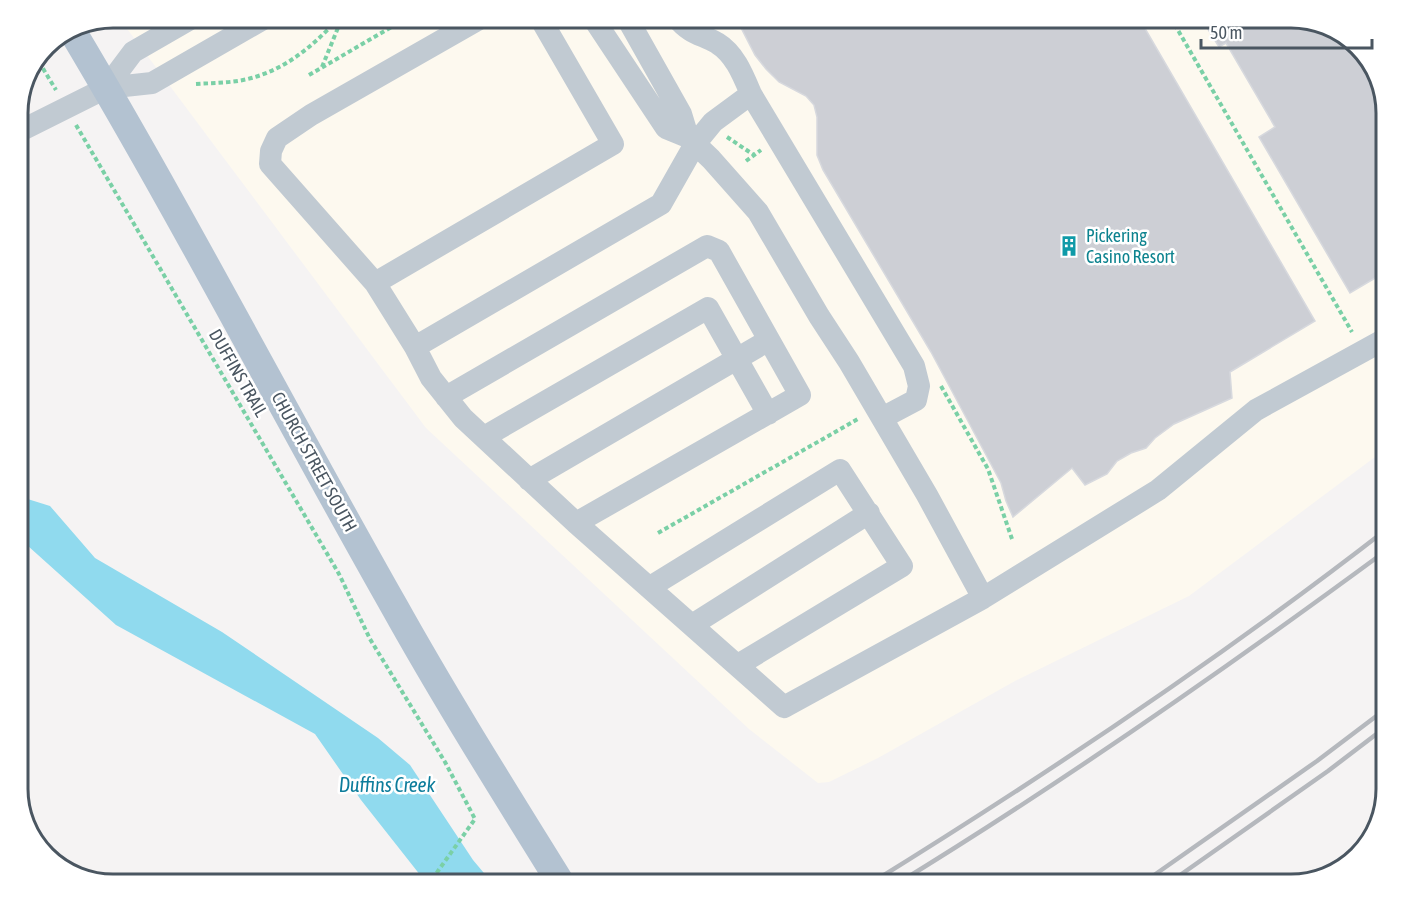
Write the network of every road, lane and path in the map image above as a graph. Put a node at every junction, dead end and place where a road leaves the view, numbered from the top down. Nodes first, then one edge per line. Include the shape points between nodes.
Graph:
1 (175, 28) edge
2 (248, 28) edge
3 (331, 28) edge
4 (337, 28) edge
5 (389, 28) edge
6 (463, 28) edge
7 (546, 28) edge
8 (600, 28) edge
9 (633, 28) edge
10 (685, 28) edge
11 (1177, 28) edge
12 (76, 38) edge
13 (322, 67) junction
14 (42, 68) edge
15 (309, 75) dead end
16 (189, 85) dead end
17 (106, 88) junction
18 (751, 94) junction
19 (66, 108) junction
20 (29, 126) edge
21 (726, 136) dead end
22 (691, 140) junction
23 (761, 149) dead end
24 (754, 155) junction
25 (746, 161) dead end
26 (375, 283) junction
27 (740, 290) junction
28 (708, 308) junction
29 (769, 340) junction
30 (1376, 344) edge
31 (415, 346) junction
32 (1364, 351) junction
33 (736, 358) junction
34 (446, 397) junction
35 (768, 414) junction
36 (871, 418) junction
37 (484, 437) junction
38 (529, 480) junction
39 (869, 513) junction
40 (576, 523) junction
41 (658, 534) dead end
42 (650, 587) junction
43 (983, 598) junction
44 (692, 625) junction
45 (738, 665) junction
46 (436, 874) edge
47 (554, 874) edge

1 - 17 street via 133,52
2 - 17 street via 152,83
3 - 16 path via 305,52 266,74 241,81
4 - 13 path
5 - 13 path
6 - 26 street via 311,115 277,138 271,151 270,164
7 - 26 street via 613,144
8 - 22 street via 666,128
9 - 22 street via 681,114
10 - 18 street via 727,50
11 - 32 path
12 - 17 main road, CHURCH STREET SOUTH
13 - 15 path
14 - 19 path, DUFFINS TRAIL
17 - 19 street
17 - 47 main road, CHURCH STREET SOUTH via 394,607
18 - 22 street
18 - 36 street via 914,366 919,386 916,400
19 - 20 street
19 - 46 path, DUFFINS TRAIL via 339,574 370,639 446,762 475,819
21 - 24 path
22 - 31 street via 661,204
22 - 36 street via 758,212 849,362
23 - 24 path
24 - 25 path
26 - 31 street
27 - 28 street
27 - 29 street
27 - 34 street via 718,251 707,246
28 - 33 street
28 - 37 street
29 - 33 street
29 - 35 street via 800,395
30 - 32 street
31 - 34 street
32 - 43 street via 1256,410 1158,490
33 - 35 street
33 - 38 street
34 - 37 street
35 - 40 street
36 - 41 path
36 - 43 street via 927,495
37 - 38 street
38 - 40 street
39 - 42 street via 840,470
39 - 44 street
39 - 45 street via 902,566
40 - 42 street
42 - 44 street
43 - 45 street via 784,707
44 - 45 street

